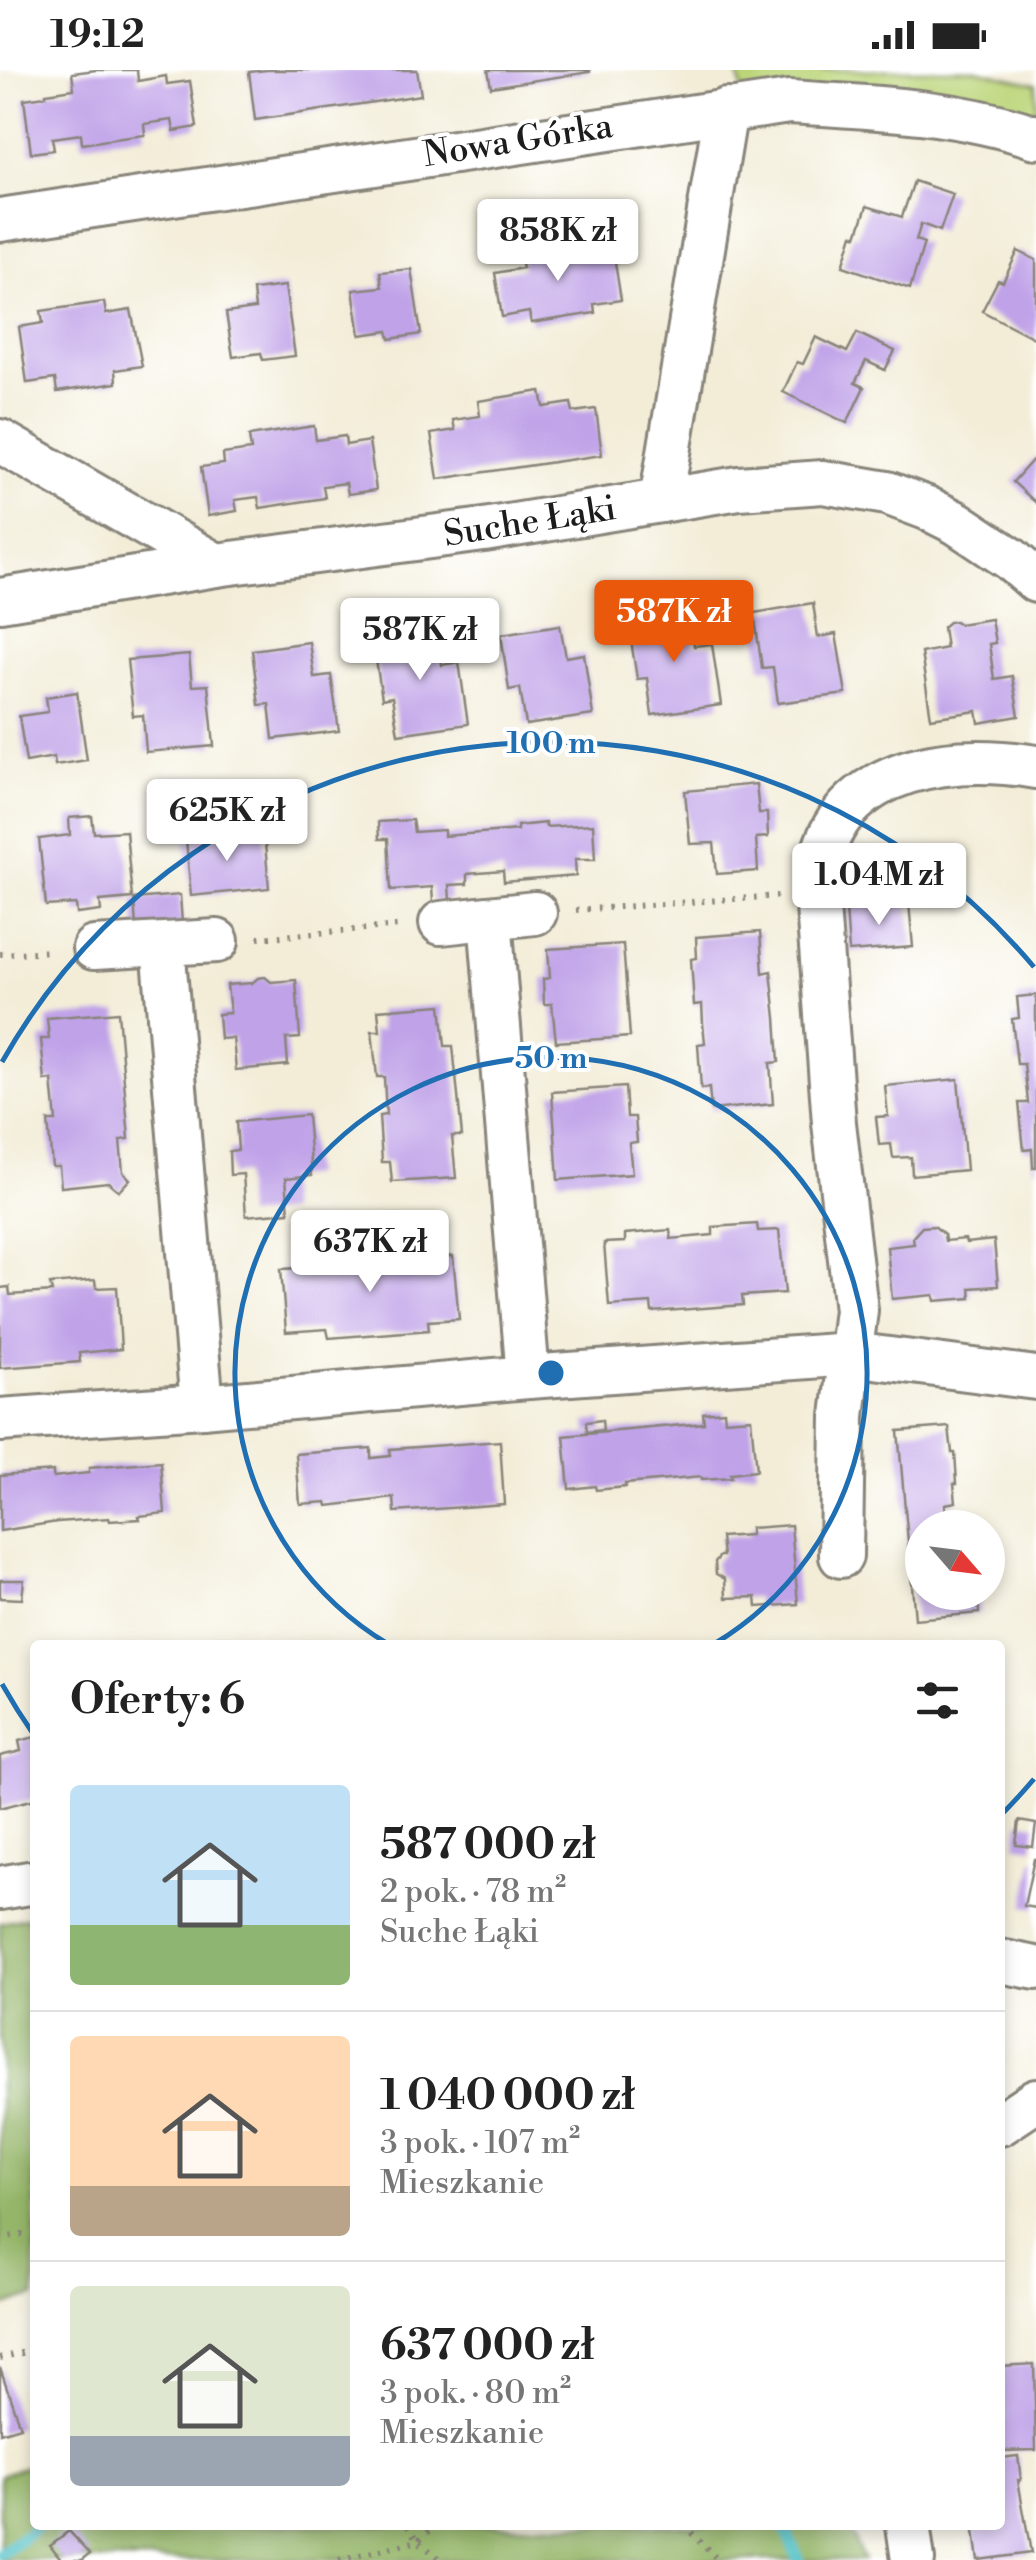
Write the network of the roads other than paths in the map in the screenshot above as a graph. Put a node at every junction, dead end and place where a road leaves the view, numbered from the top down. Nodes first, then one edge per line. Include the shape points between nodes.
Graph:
1 (726, 110) junction
2 (1036, 137) edge
3 (0, 220) edge
4 (0, 441) edge
5 (661, 501) junction
6 (216, 565) junction
7 (1036, 581) edge
8 (0, 600) edge
9 (1036, 768) edge
10 (535, 913) road end
11 (490, 918) junction
12 (441, 923) road end
13 (217, 941) road end
14 (163, 945) junction
15 (94, 948) road end
16 (850, 1354) junction
17 (528, 1378) junction
18 (1036, 1378) edge
19 (202, 1406) junction
20 (0, 1420) edge
21 (841, 1556) dead end
22 (30, 1883) edge
23 (0, 1888) edge
24 (1005, 1962) edge
25 (1036, 1968) edge
26 (1036, 2100) edge
27 (1005, 2121) edge
28 (909, 2530) edge
29 (913, 2560) edge

1 - 2 street, Nowa Górka via 789,102 890,108
1 - 3 street, Nowa Górka
1 - 5 street
4 - 6 street
5 - 6 street, Suche Łąki
5 - 7 street, Suche Łąki via 822,482 888,493 957,523
6 - 8 street, Suche Łąki
9 - 16 street via 977,762 896,775 860,795 832,829 819,864 834,1123 856,1310
10 - 11 street
11 - 12 street
11 - 17 street
13 - 14 street
14 - 15 street
14 - 19 street
16 - 17 street
16 - 18 street
16 - 21 street
17 - 19 street
19 - 20 street
22 - 23 street
24 - 25 street
26 - 27 street
28 - 29 street

